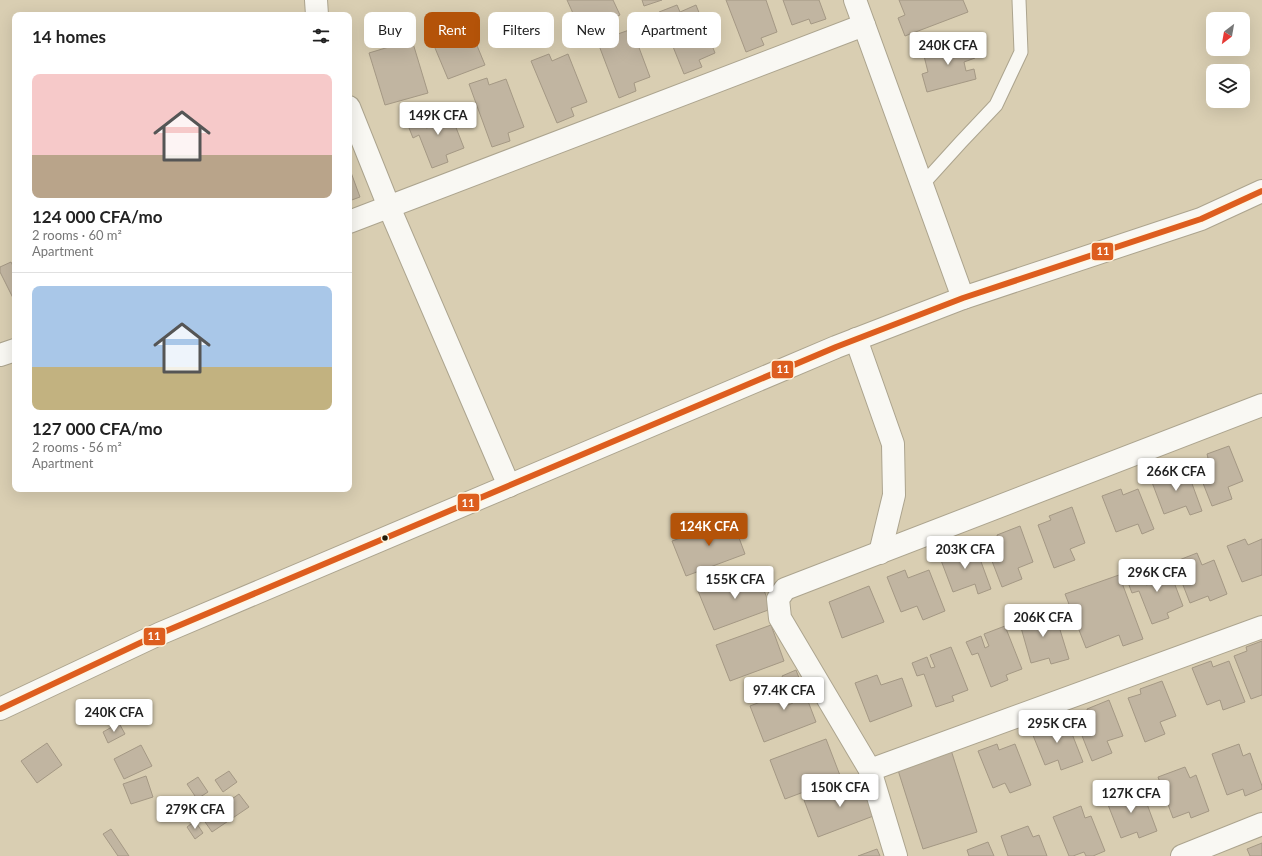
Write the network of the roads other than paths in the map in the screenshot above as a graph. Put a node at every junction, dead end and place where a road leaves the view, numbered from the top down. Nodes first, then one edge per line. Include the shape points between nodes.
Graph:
1 (316, 0) edge
2 (855, 0) edge
3 (1019, 0) edge
4 (317, 12) edge
5 (864, 25) junction
6 (352, 114) edge
7 (922, 185) junction
8 (1262, 191) edge
9 (389, 207) junction
10 (352, 221) edge
11 (963, 298) junction
12 (856, 339) junction
13 (12, 351) edge
14 (0, 355) edge
15 (1262, 405) edge
16 (509, 486) junction
17 (880, 553) junction
18 (1262, 628) edge
19 (0, 709) edge
20 (870, 770) junction
21 (1262, 824) edge
22 (896, 856) edge
23 (1182, 856) edge

1 - 4 street
2 - 5 street
3 - 7 lane via 1021,52 996,105
5 - 7 street
5 - 9 street
6 - 9 street
7 - 11 street
8 - 11 street via 1201,219
9 - 10 street
9 - 16 street
11 - 12 street
12 - 16 street
12 - 17 street via 893,444 894,495
13 - 14 street
15 - 17 street
16 - 19 street via 159,634
17 - 20 street via 785,589 778,599 780,618
18 - 20 street
20 - 22 street
21 - 23 street

